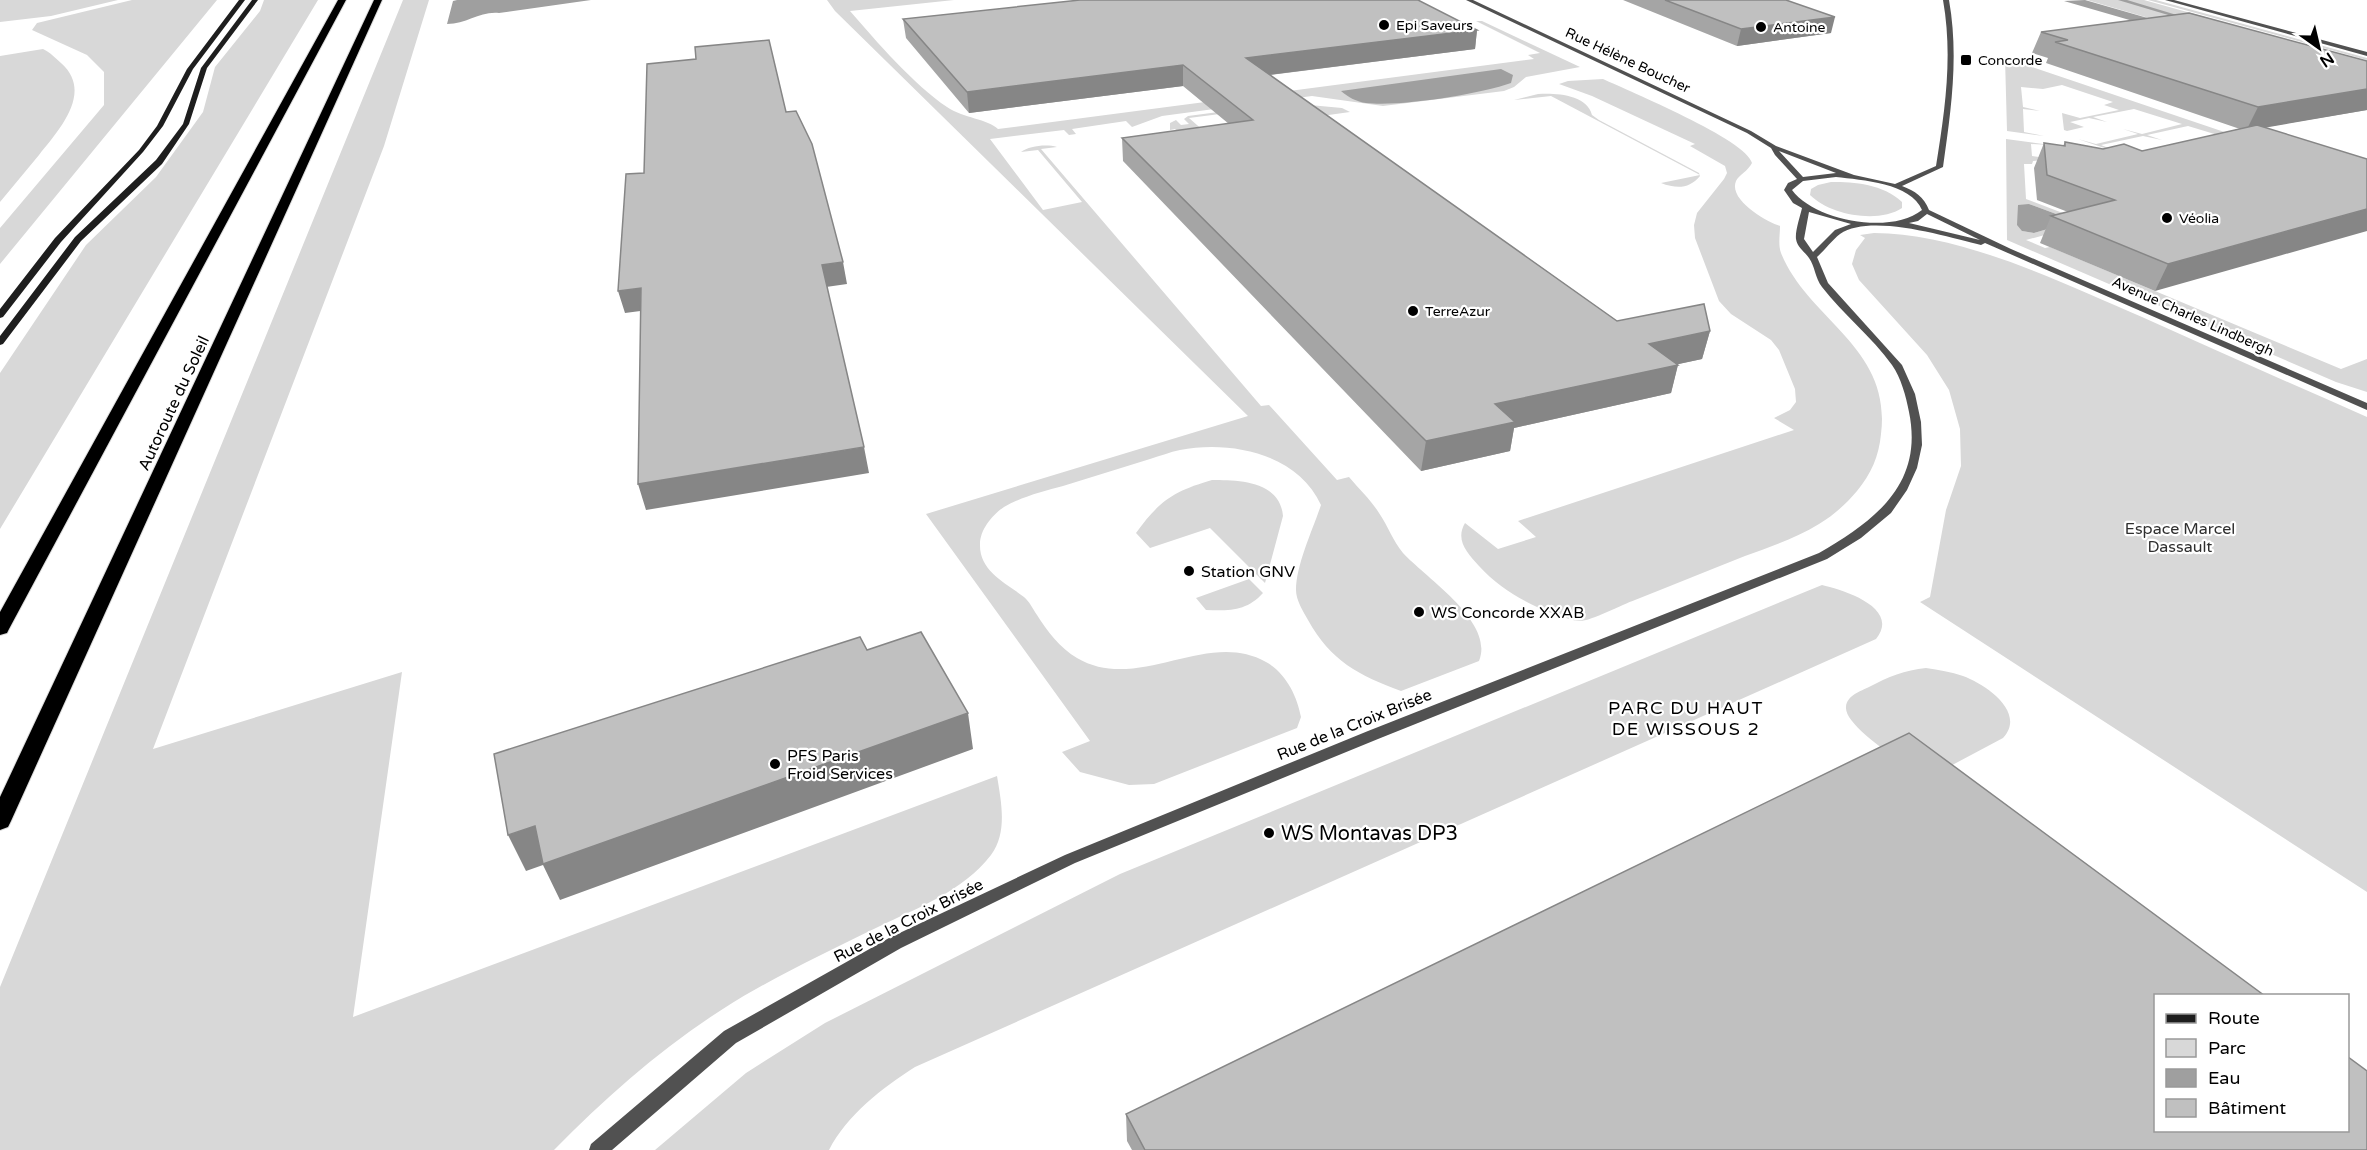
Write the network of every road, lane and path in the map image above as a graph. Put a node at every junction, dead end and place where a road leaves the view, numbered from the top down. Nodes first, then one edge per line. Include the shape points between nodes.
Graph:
1 (242, 0) edge
2 (255, 0) edge
3 (342, 0) edge
4 (378, 0) edge
5 (1469, 0) edge
6 (1946, 0) edge
7 (2168, 0) edge
8 (2367, 54) edge
9 (1774, 147) junction
10 (1851, 176) junction
11 (1801, 179) junction
12 (1896, 186) junction
13 (1806, 208) junction
14 (1926, 211) junction
15 (1861, 223) junction
16 (1898, 224) junction
17 (2008, 251) junction
18 (1813, 257) junction
19 (0, 315) edge
20 (0, 342) edge
21 (2367, 406) edge
22 (0, 629) edge
23 (0, 821) edge
24 (598, 1150) edge

1 - 19 main road via 190,69 160,126 141,152 58,240
2 - 20 main road via 204,68 186,124 159,162 78,239
3 - 22 highway
4 - 23 highway, Autoroute du Soleil
5 - 9 street, Rue Hélène Boucher
6 - 12 street via 1952,27 1951,60 1939,167
7 - 8 street
9 - 10 street, Rue Hélène Boucher
9 - 11 street, Rue Hélène Boucher
10 - 11 street, Rue Hélène Boucher
10 - 12 street, Rue Hélène Boucher
11 - 13 street via 1788,190
12 - 14 street, Rue Hélène Boucher via 1920,199
13 - 15 street
13 - 18 street, Rue de la Croix Brisée via 1800,239
14 - 16 street via 1919,218
14 - 17 street, Avenue Charles Lindbergh
15 - 16 street
15 - 18 street via 1838,232
16 - 17 street, Avenue Charles Lindbergh
17 - 21 street, Avenue Charles Lindbergh
18 - 24 street, Rue de la Croix Brisée via 1824,284 1897,365 1910,394 1916,422 1917,445 1902,490 1887,511 1857,536 1823,556 1070,859 895,943 730,1037

